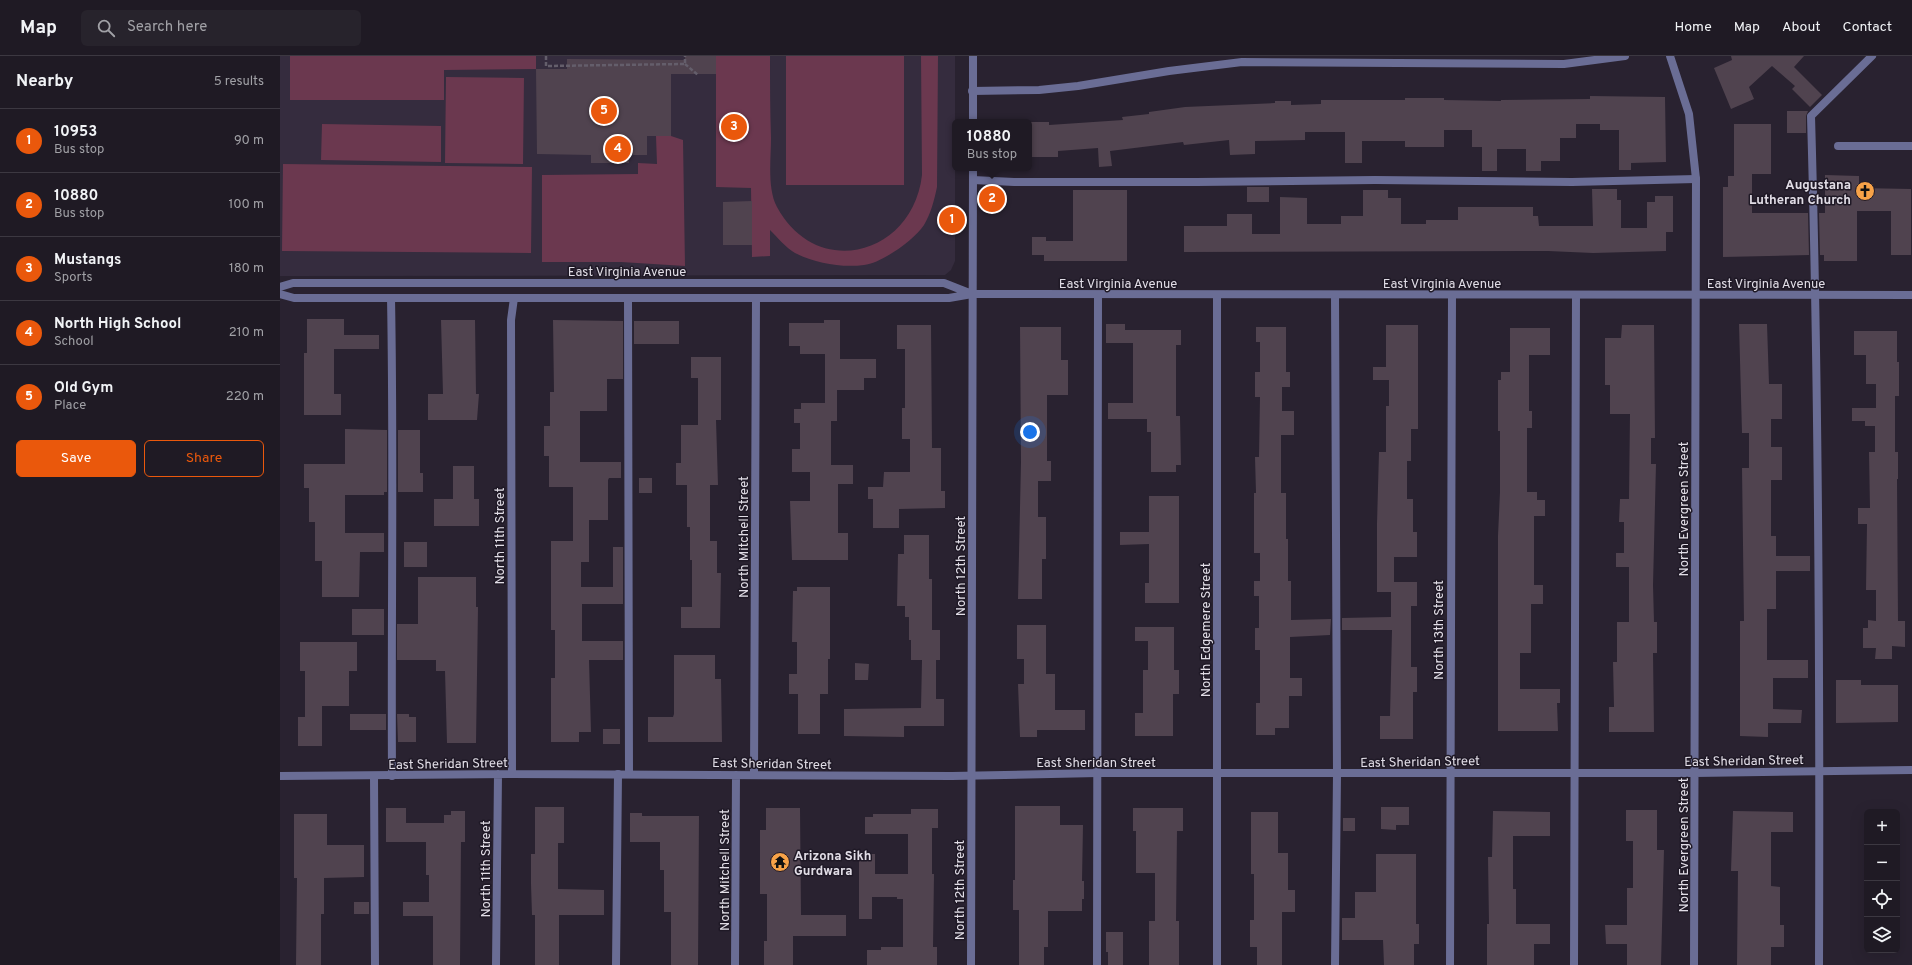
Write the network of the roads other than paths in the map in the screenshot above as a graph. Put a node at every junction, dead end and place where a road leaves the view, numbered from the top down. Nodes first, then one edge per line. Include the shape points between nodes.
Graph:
1 (973, 56) edge
2 (1625, 56) edge
3 (1670, 56) edge
4 (1872, 56) edge
5 (972, 91) junction
6 (972, 119) edge
7 (1838, 146) dead end
8 (1912, 146) edge
9 (973, 171) edge
10 (1696, 179) junction
11 (973, 180) junction
12 (280, 286) edge
13 (280, 294) edge
14 (972, 294) junction
15 (1098, 295) junction
16 (1217, 295) junction
17 (1816, 295) junction
18 (1912, 295) edge
19 (1335, 296) junction
20 (1452, 296) junction
21 (1576, 296) junction
22 (1695, 296) junction
23 (391, 298) junction
24 (514, 298) junction
25 (628, 299) junction
26 (756, 299) junction
27 (1912, 770) edge
28 (1820, 771) junction
29 (1450, 772) junction
30 (1574, 773) junction
31 (1695, 773) junction
32 (498, 774) junction
33 (512, 774) junction
34 (618, 774) junction
35 (629, 774) junction
36 (736, 774) junction
37 (1098, 774) junction
38 (1217, 774) junction
39 (1337, 774) junction
40 (754, 775) junction
41 (972, 775) junction
42 (280, 776) edge
43 (374, 776) junction
44 (392, 776) junction
45 (374, 965) edge
46 (496, 965) edge
47 (616, 965) edge
48 (735, 965) edge
49 (971, 965) edge
50 (1097, 965) edge
51 (1217, 965) edge
52 (1335, 965) edge
53 (1450, 965) edge
54 (1574, 965) edge
55 (1694, 965) edge
56 (1819, 965) edge

1 - 5 street
2 - 5 street via 1564,64 1242,62 1070,87
3 - 10 street, North Evergreen Street via 1689,114
4 - 17 street via 1811,116
5 - 6 street
7 - 8 street
9 - 11 street, North 12th Street
10 - 11 street via 1572,182
10 - 22 street, North Evergreen Street
11 - 14 street, North 12th Street
12 - 14 street, East Virginia Avenue via 293,283 944,283
13 - 23 street, East Virginia Avenue via 294,298
14 - 15 street, East Virginia Avenue
14 - 26 street, East Virginia Avenue via 949,298
14 - 41 street, North 12th Street
15 - 16 street, East Virginia Avenue
15 - 37 street
16 - 19 street, East Virginia Avenue
16 - 38 street, North Edgemere Street
17 - 18 street, East Virginia Avenue
17 - 22 street, East Virginia Avenue
17 - 28 street
19 - 20 street, East Virginia Avenue
19 - 39 street
20 - 21 street, East Virginia Avenue
20 - 29 street, North 13th Street
21 - 22 street, East Virginia Avenue
21 - 30 street
22 - 31 street, North Evergreen Street
23 - 24 street, East Virginia Avenue
23 - 44 street
24 - 25 street, East Virginia Avenue
24 - 33 street, North 11th Street via 511,320
25 - 26 street, East Virginia Avenue
25 - 35 street
26 - 40 street, North Mitchell Street
27 - 28 street, East Sheridan Street
28 - 31 street, East Sheridan Street
28 - 56 street
29 - 30 street, East Sheridan Street
29 - 39 street, East Sheridan Street
29 - 53 street, North 13th Street
30 - 31 street, East Sheridan Street
30 - 54 street
31 - 55 street, North Evergreen Street
32 - 33 street, East Sheridan Street
32 - 44 street, East Sheridan Street
32 - 46 street, North 11th Street
33 - 34 street, East Sheridan Street
34 - 35 street, East Sheridan Street
34 - 47 street
35 - 36 street, East Sheridan Street
36 - 40 street, East Sheridan Street
36 - 48 street, North Mitchell Street
37 - 38 street, East Sheridan Street
37 - 41 street, East Sheridan Street
37 - 50 street
38 - 39 street, East Sheridan Street
38 - 51 street, North Edgemere Street
39 - 52 street
40 - 41 street, East Sheridan Street
41 - 49 street, North 12th Street
42 - 43 street, East Sheridan Street
43 - 44 street, East Sheridan Street
43 - 45 street

